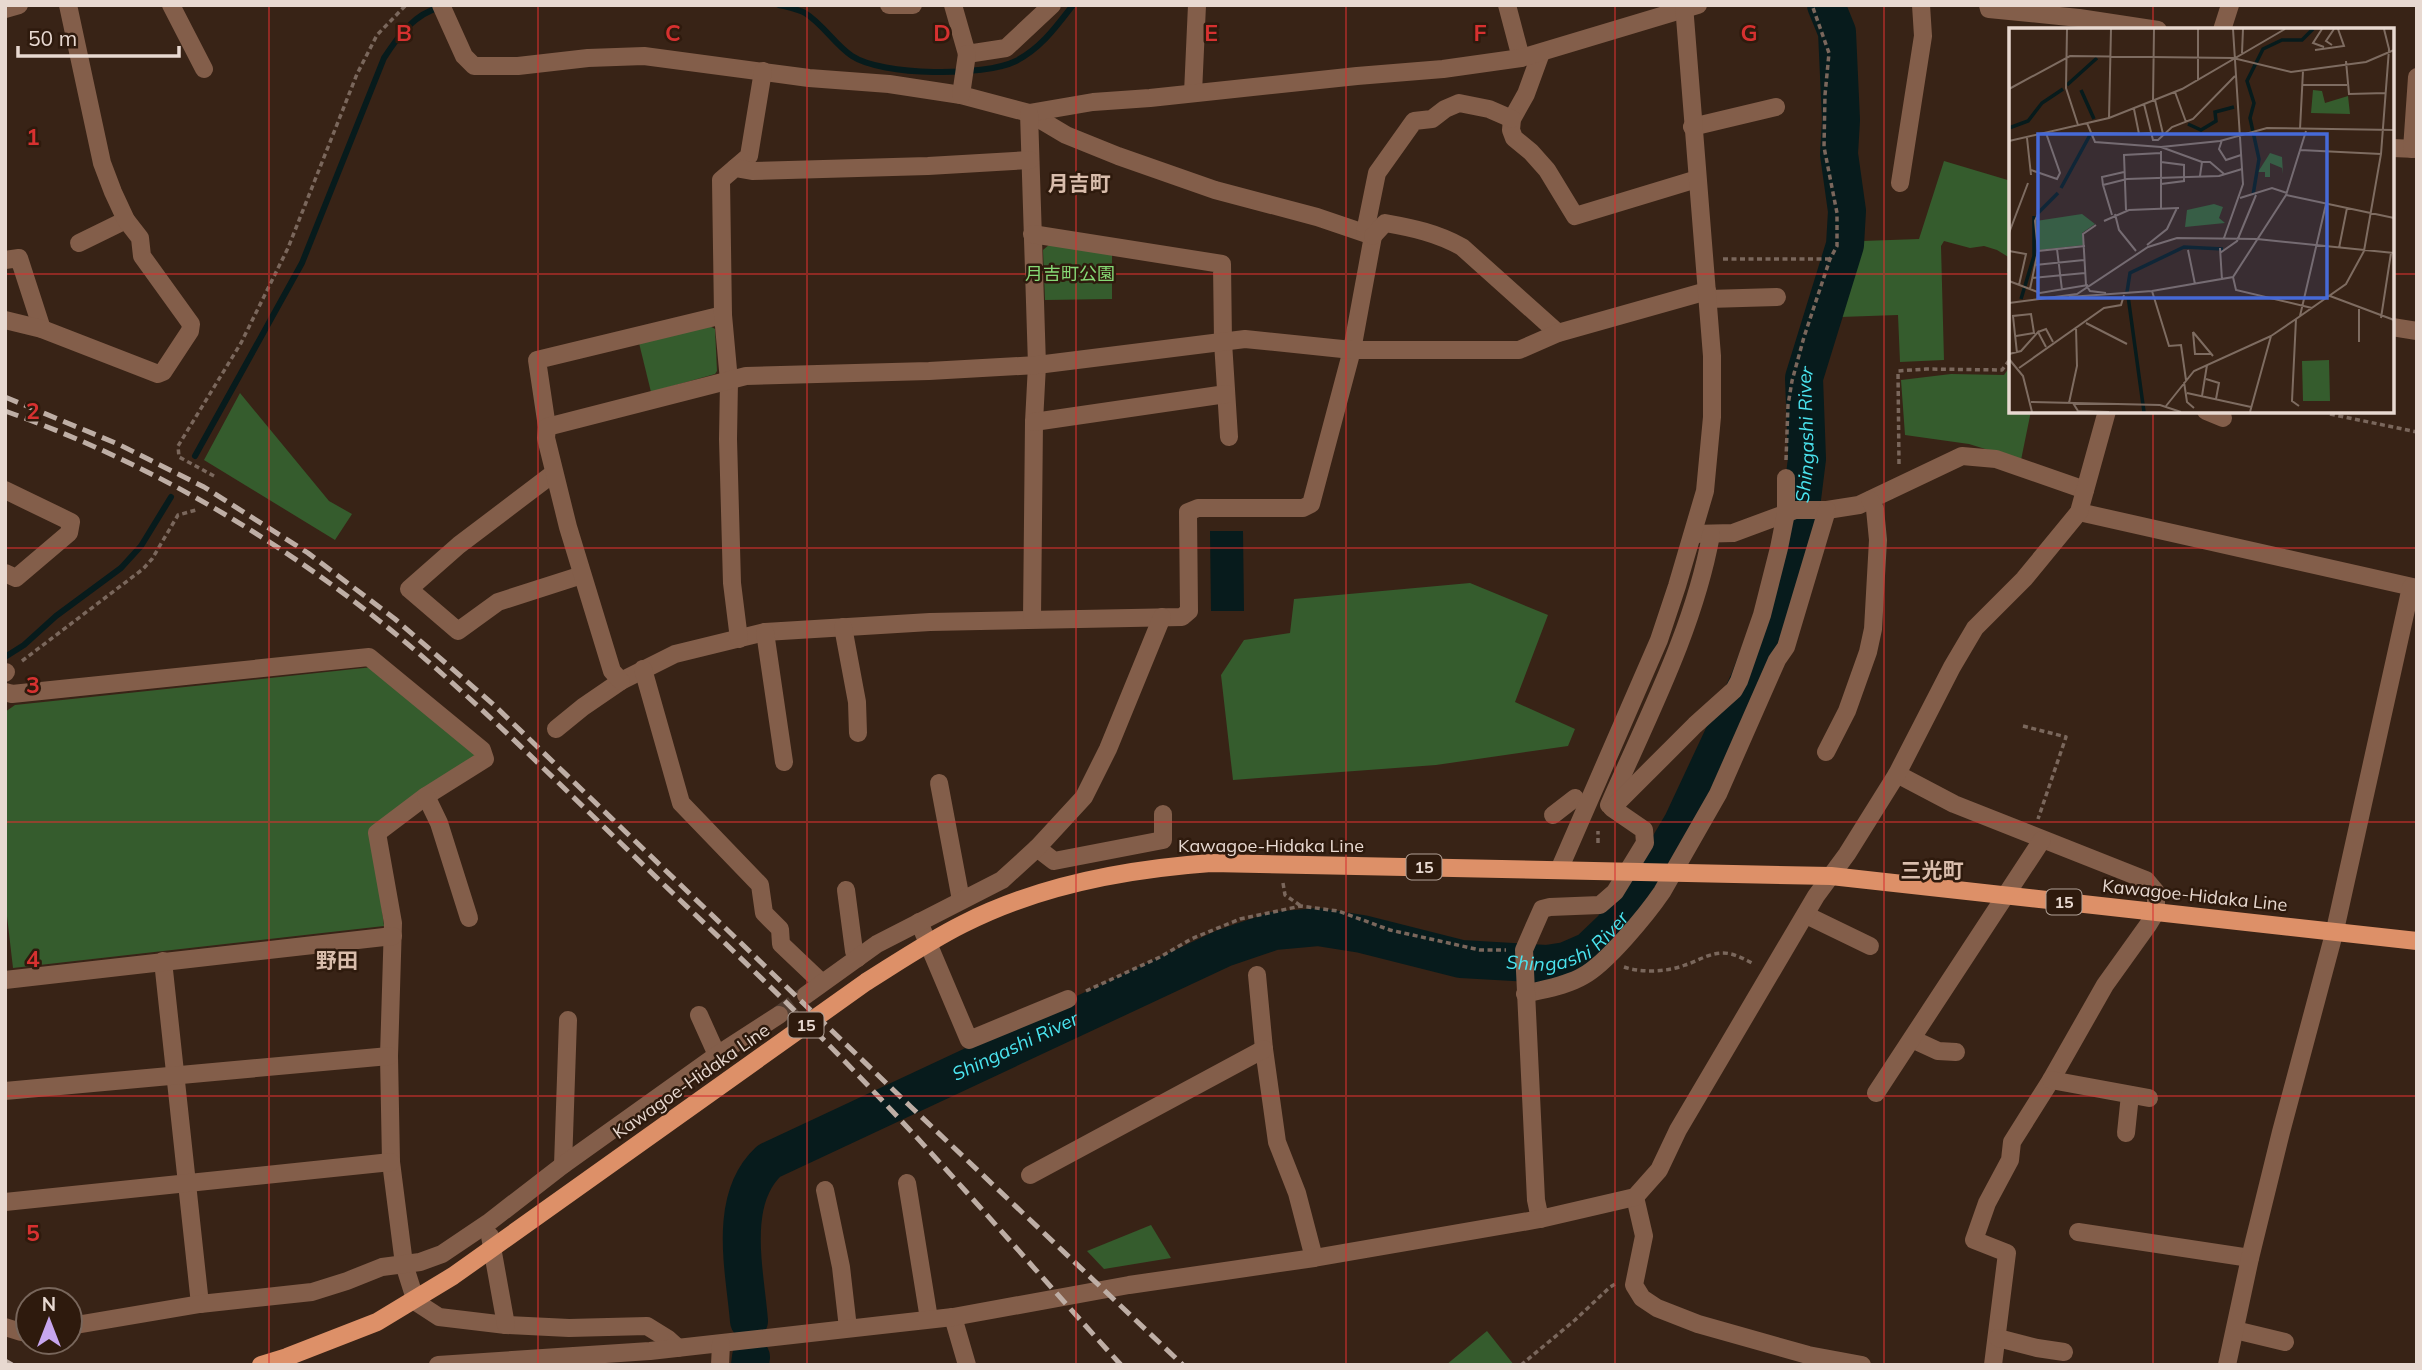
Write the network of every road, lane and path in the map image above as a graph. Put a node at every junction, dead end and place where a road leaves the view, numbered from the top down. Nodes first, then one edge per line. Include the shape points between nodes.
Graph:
1 (19, 5) edge
2 (68, 5) edge
3 (171, 5) edge
4 (406, 5) edge
5 (889, 5) edge
6 (914, 5) edge
7 (953, 5) edge
8 (1197, 5) edge
9 (1507, 5) edge
10 (1812, 5) edge
11 (1921, 5) edge
12 (1988, 5) edge
13 (2230, 5) edge
14 (1050, 6) edge
15 (1689, 7) edge
16 (5, 9) edge
17 (444, 12) edge
18 (2078, 24) edge
19 (2131, 28) edge
20 (2223, 28) edge
21 (1541, 53) junction
22 (967, 54) junction
23 (1521, 58) junction
24 (204, 69) dead end
25 (763, 71) junction
26 (2417, 77) edge
27 (1193, 93) junction
28 (961, 94) junction
29 (1776, 107) dead end
30 (1030, 113) junction
31 (1512, 119) junction
32 (1692, 127) junction
33 (2394, 148) edge
34 (2415, 149) edge
35 (1030, 160) junction
36 (735, 169) junction
37 (1697, 179) junction
38 (1900, 183) dead end
39 (126, 220) junction
40 (1032, 234) junction
41 (1369, 234) junction
42 (79, 243) dead end
43 (1720, 259) dead end
44 (1830, 259) junction
45 (5, 260) edge
46 (1707, 295) junction
47 (1777, 297) dead end
48 (723, 315) junction
49 (5, 320) edge
50 (2394, 327) edge
51 (43, 329) junction
52 (2417, 331) edge
53 (1558, 333) junction
54 (1223, 342) junction
55 (1352, 350) junction
56 (2009, 361) edge
57 (1037, 365) junction
58 (729, 381) junction
59 (1226, 394) junction
60 (2106, 413) edge
61 (2330, 414) dead end
62 (1034, 422) junction
63 (547, 427) junction
64 (2417, 432) edge
65 (1228, 437) dead end
66 (554, 473) junction
67 (214, 476) dead end
68 (1786, 478) joint
69 (5, 490) edge
70 (2085, 490) junction
71 (1890, 492) junction
72 (1870, 500) junction
73 (196, 510) dead end
74 (1823, 510) junction
75 (1791, 511) junction
76 (2079, 512) junction
77 (1702, 534) junction
78 (5, 573) edge
79 (582, 575) junction
80 (2414, 588) edge
81 (1162, 617) junction
82 (1032, 619) junction
83 (843, 628) junction
84 (765, 632) junction
85 (739, 639) junction
86 (643, 669) junction
87 (6, 673) edge
88 (621, 681) junction
89 (5, 692) edge
90 (2023, 726) dead end
91 (556, 729) dead end
92 (858, 733) dead end
93 (1826, 752) dead end
94 (784, 762) dead end
95 (1897, 774) junction
96 (939, 782) dead end
97 (426, 796) junction
98 (1575, 797) dead end
99 (1609, 806) junction
100 (1163, 814) dead end
101 (1553, 815) dead end
102 (2037, 838) junction
103 (1037, 848) junction
104 (1559, 870) junction
105 (1831, 876) junction
106 (846, 890) dead end
107 (2005, 897) junction
108 (961, 900) junction
109 (2156, 912) junction
110 (1806, 915) junction
111 (469, 918) dead end
112 (919, 922) junction
113 (2335, 930) junction
114 (393, 936) junction
115 (2417, 940) edge
116 (1870, 946) dead end
117 (1524, 950) junction
118 (858, 958) junction
119 (1605, 960) junction
120 (163, 961) junction
121 (1771, 974) junction
122 (1257, 975) dead end
123 (5, 980) edge
124 (821, 982) junction
125 (1525, 988) junction
126 (806, 995) tunnel mouth
127 (1068, 999) joint
128 (699, 1015) dead end
129 (779, 1015) tunnel mouth
130 (568, 1020) dead end
131 (1912, 1039) junction
132 (1264, 1049) junction
133 (1955, 1052) dead end
134 (717, 1055) junction
135 (389, 1056) junction
136 (174, 1074) junction
137 (2051, 1080) junction
138 (5, 1091) edge
139 (1876, 1093) dead end
140 (2130, 1095) junction
141 (2149, 1098) dead end
142 (2126, 1133) dead end
143 (391, 1162) junction
144 (564, 1166) junction
145 (1030, 1175) dead end
146 (907, 1183) dead end
147 (186, 1184) junction
148 (825, 1190) dead end
149 (1635, 1197) junction
150 (5, 1202) edge
151 (1540, 1219) junction
152 (488, 1223) junction
153 (2078, 1232) dead end
154 (1314, 1258) junction
155 (2250, 1258) junction
156 (404, 1264) junction
157 (1634, 1274) junction
158 (200, 1304) junction
159 (953, 1317) junction
160 (929, 1319) junction
161 (84, 1324) edge
162 (506, 1325) junction
163 (848, 1328) junction
164 (2235, 1331) junction
165 (1998, 1338) junction
166 (2285, 1342) dead end
167 (722, 1344) junction
168 (678, 1348) junction
169 (2064, 1352) dead end
170 (261, 1365) edge
171 (438, 1365) edge
172 (720, 1365) edge
173 (967, 1365) edge
174 (1521, 1365) edge
175 (1862, 1365) edge
176 (1993, 1365) edge
177 (2227, 1365) edge

1 - 16 street
2 - 39 street via 102,163
3 - 24 street
4 - 67 path via 377,34 288,248 241,343 178,446 179,457
5 - 6 street
7 - 22 street
8 - 27 street
9 - 23 street
10 - 44 path via 1829,53 1825,147 1837,213 1837,246
11 - 38 street via 1923,36
12 - 18 street via 1989,9
13 - 20 street
14 - 22 street via 1006,48
15 - 21 street
15 - 32 street
17 - 25 street via 464,56 474,66 644,56
18 - 19 street
21 - 23 street
21 - 31 street
22 - 28 street
23 - 27 street
25 - 28 street
25 - 36 street via 749,156
26 - 34 street
27 - 30 street
28 - 30 street
29 - 32 street
30 - 35 street
30 - 41 street via 1066,135 1118,156 1214,190
31 - 37 street via 1514,138 1547,170 1575,216
31 - 41 street via 1459,103 1432,119 1414,121 1377,173
32 - 37 street
33 - 34 street
35 - 36 street
35 - 40 street
36 - 48 street via 722,180
37 - 46 street
39 - 42 street
39 - 51 street via 140,238 142,256 191,324 163,372 158,374
40 - 54 street via 1222,264
40 - 57 street
41 - 53 street via 1385,223 1444,237 1462,247
41 - 55 street
43 - 44 path
44 - 68 path via 1792,381
45 - 51 street via 19,258
46 - 47 street
46 - 53 street
46 - 77 street via 1712,356
48 - 58 street
48 - 63 street via 537,360
49 - 51 street
50 - 52 street
53 - 55 street via 1518,350
54 - 55 street via 1244,339
54 - 57 street
54 - 59 street
55 - 81 street via 1311,503 1304,508 1198,508 1188,512 1189,611 1182,617
56 - 71 path via 2002,370 1898,371 1900,471 1885,478
57 - 58 street via 747,376
57 - 62 street
58 - 63 street
58 - 85 street via 732,583
59 - 62 street
59 - 65 street
60 - 70 street
61 - 64 path
62 - 82 street
63 - 66 street
66 - 79 street
66 - 79 street via 409,589 458,631 498,602
68 - 75 street
69 - 78 street via 71,522 69,533 16,578
70 - 71 street via 1996,459 1962,456
70 - 76 street
71 - 72 street
72 - 74 street
72 - 93 street via 1878,540 1873,629 1847,711
73 - 87 path via 178,515 143,569
74 - 75 street
74 - 119 street via 1786,647 1718,794 1657,900
75 - 77 street via 1733,533
75 - 99 street via 1752,648 1734,690
76 - 80 street
76 - 95 street via 2032,570 1975,628
77 - 99 street via 1705,568
77 - 104 street
79 - 88 street via 612,671
80 - 113 street
81 - 82 street
81 - 103 street via 1084,797
82 - 83 street
83 - 84 street
83 - 92 street
84 - 85 street
84 - 94 street
85 - 86 street via 675,654
86 - 88 street
86 - 124 street via 681,803 760,885 764,912 780,929 781,944
88 - 91 street
89 - 97 street via 369,657 482,750 485,759
90 - 102 path via 2066,737
95 - 102 street via 1954,804
95 - 105 street
96 - 108 street
97 - 111 street
97 - 114 street via 377,833
98 - 101 street
99 - 117 street via 1644,830 1645,843 1615,892 1600,905 1542,909
100 - 103 street via 1163,840 1054,862
102 - 107 street
102 - 109 street via 2146,880 2156,892
103 - 108 street via 1002,880
104 - 105 main road, Kawagoe-Hidaka Line / 15
104 - 170 main road, Kawagoe-Hidaka Line / 15 via 1211,863 1122,873 1020,901 965,923 866,982 453,1276 377,1322
105 - 107 main road, Kawagoe-Hidaka Line / 15
105 - 110 street
106 - 118 street
107 - 109 main road, Kawagoe-Hidaka Line / 15
107 - 131 street
108 - 112 street
109 - 113 main road, Kawagoe-Hidaka Line / 15
109 - 137 street via 2105,985
110 - 116 street
110 - 121 street
112 - 118 street
112 - 127 street via 969,1040
113 - 115 main road, Kawagoe-Hidaka Line / 15
113 - 155 street
114 - 120 street
114 - 135 street
117 - 125 street
117 - 127 path via 1480,950 1390,930 1338,911 1301,906 1240,919
118 - 124 street
119 - 121 path via 1632,970 1661,970 1722,953
119 - 125 street via 1572,981
120 - 123 street
120 - 136 street
121 - 149 street via 1659,1170
122 - 132 street
124 - 126 street
125 - 151 street
128 - 134 street
129 - 134 street
130 - 144 street
131 - 133 street via 1938,1051
131 - 139 street
132 - 145 street
132 - 154 street via 1277,1142 1297,1193
134 - 144 street
135 - 136 street
135 - 143 street
136 - 138 street
136 - 147 street
137 - 140 street
137 - 165 street via 2012,1142 2010,1160 1974,1240 2007,1253
140 - 141 street
140 - 142 street
143 - 147 street
143 - 156 street
144 - 152 street
146 - 160 street
147 - 150 street
147 - 158 street
148 - 163 street
149 - 151 street
149 - 157 street via 1644,1236
151 - 154 street
152 - 156 street via 442,1254
152 - 162 street
153 - 155 street
154 - 159 street
155 - 164 street
156 - 158 street via 382,1266 312,1292
156 - 162 street via 416,1302 428,1311 439,1317
157 - 174 path via 1610,1287
157 - 175 street via 1642,1298 1657,1308 1797,1352
158 - 161 street
159 - 160 street
159 - 173 street
160 - 163 street
162 - 168 street via 647,1326
163 - 167 street
164 - 166 street
164 - 177 street
165 - 169 street
165 - 176 street
167 - 168 street
167 - 172 street
168 - 171 street

